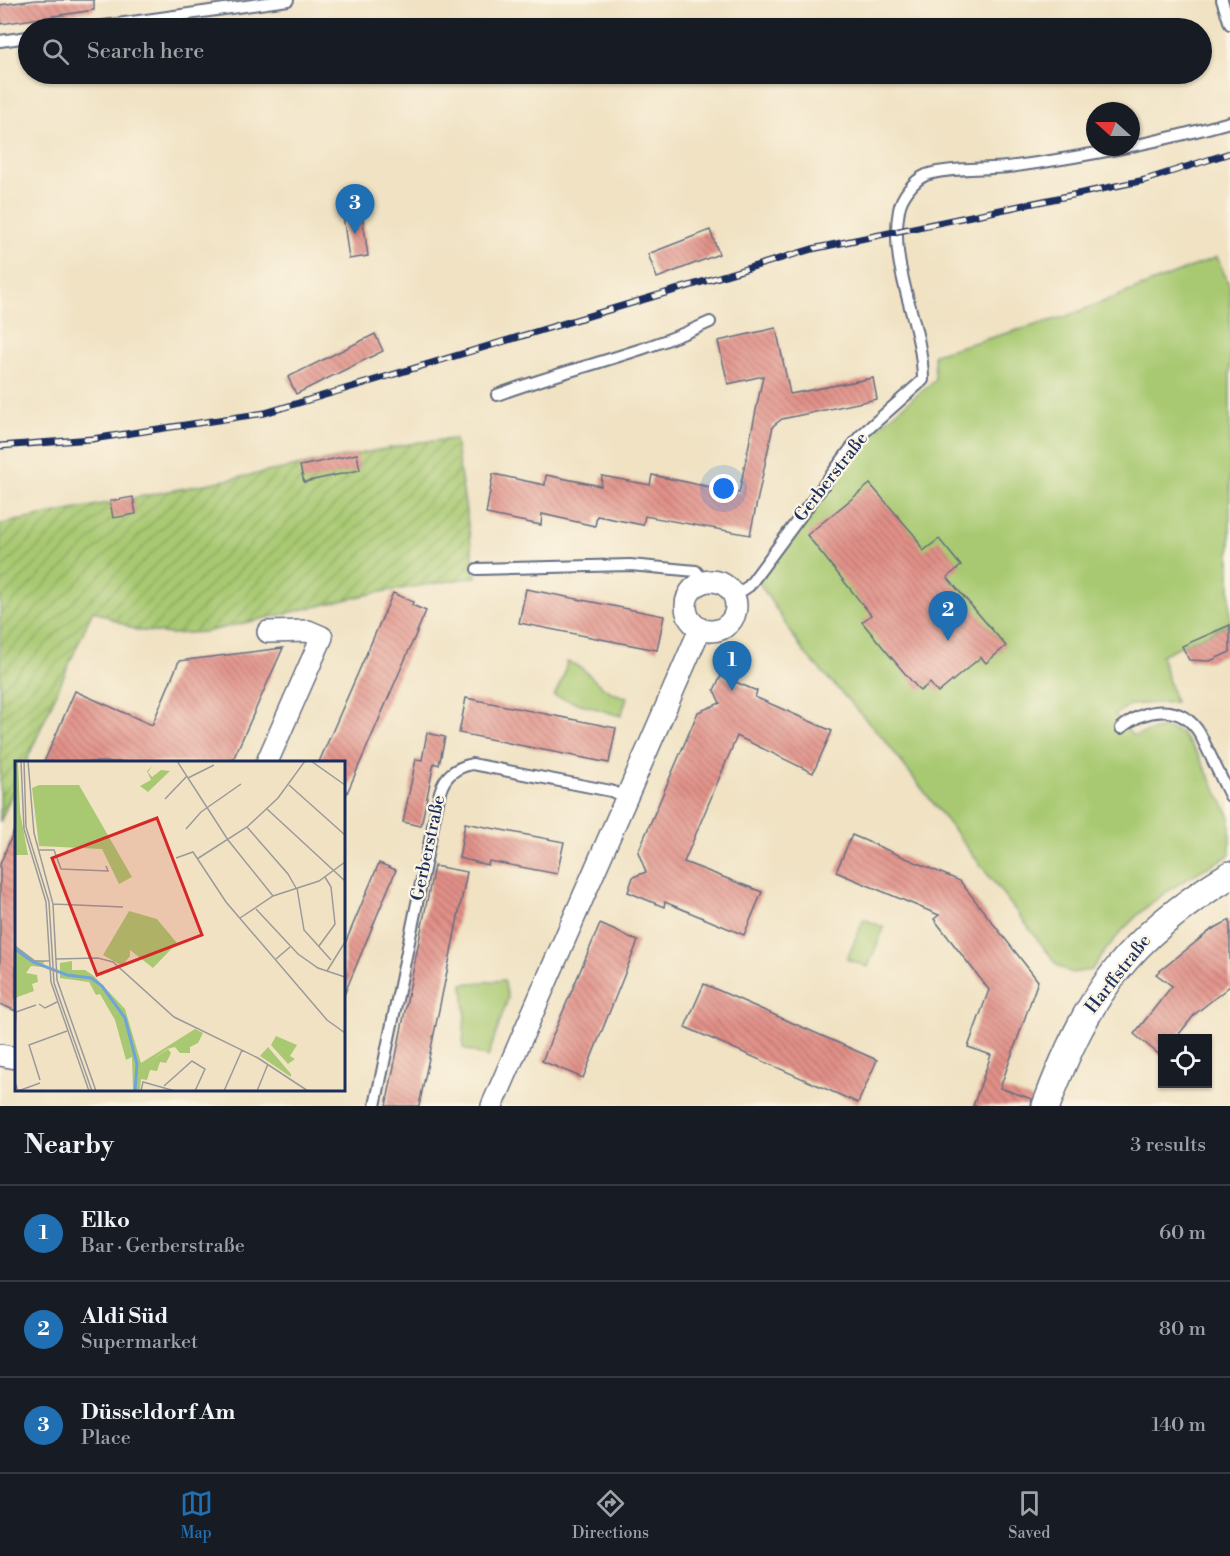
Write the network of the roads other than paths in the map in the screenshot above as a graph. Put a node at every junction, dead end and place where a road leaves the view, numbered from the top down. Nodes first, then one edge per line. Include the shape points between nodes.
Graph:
1 (288, 0) edge
2 (1222, 0) edge
3 (159, 18) edge
4 (1230, 24) edge
5 (18, 38) edge
6 (0, 41) edge
7 (1230, 122) edge
8 (710, 322) dead end
9 (497, 395) dead end
10 (477, 569) dead end
11 (704, 581) junction
12 (734, 596) junction
13 (700, 630) junction
14 (268, 632) dead end
15 (1121, 728) dead end
16 (267, 761) edge
17 (1230, 796) edge
18 (628, 798) junction
19 (1230, 875) edge
20 (0, 1055) edge
21 (15, 1059) edge
22 (375, 1106) edge
23 (492, 1106) edge
24 (1047, 1106) edge

1 - 3 lane
2 - 4 lane
5 - 6 lane
7 - 12 lane, Gerberstraße via 1082,157 925,175 906,194 897,223 902,277 923,359 923,380 860,436 750,586
8 - 9 lane
10 - 11 lane via 630,566 696,571
11 - 12 street via 725,584
11 - 13 street via 694,586 686,601 687,615
12 - 13 street via 736,607 728,625 711,632
13 - 18 street
14 - 16 street via 308,631 322,637
15 - 17 lane via 1144,713 1159,711 1184,717 1200,734
18 - 22 lane, Gerberstraße via 611,791 472,764 450,773 440,792
18 - 23 street
19 - 24 street, Harffstraße via 1171,914 1108,981 1075,1035
20 - 21 street

